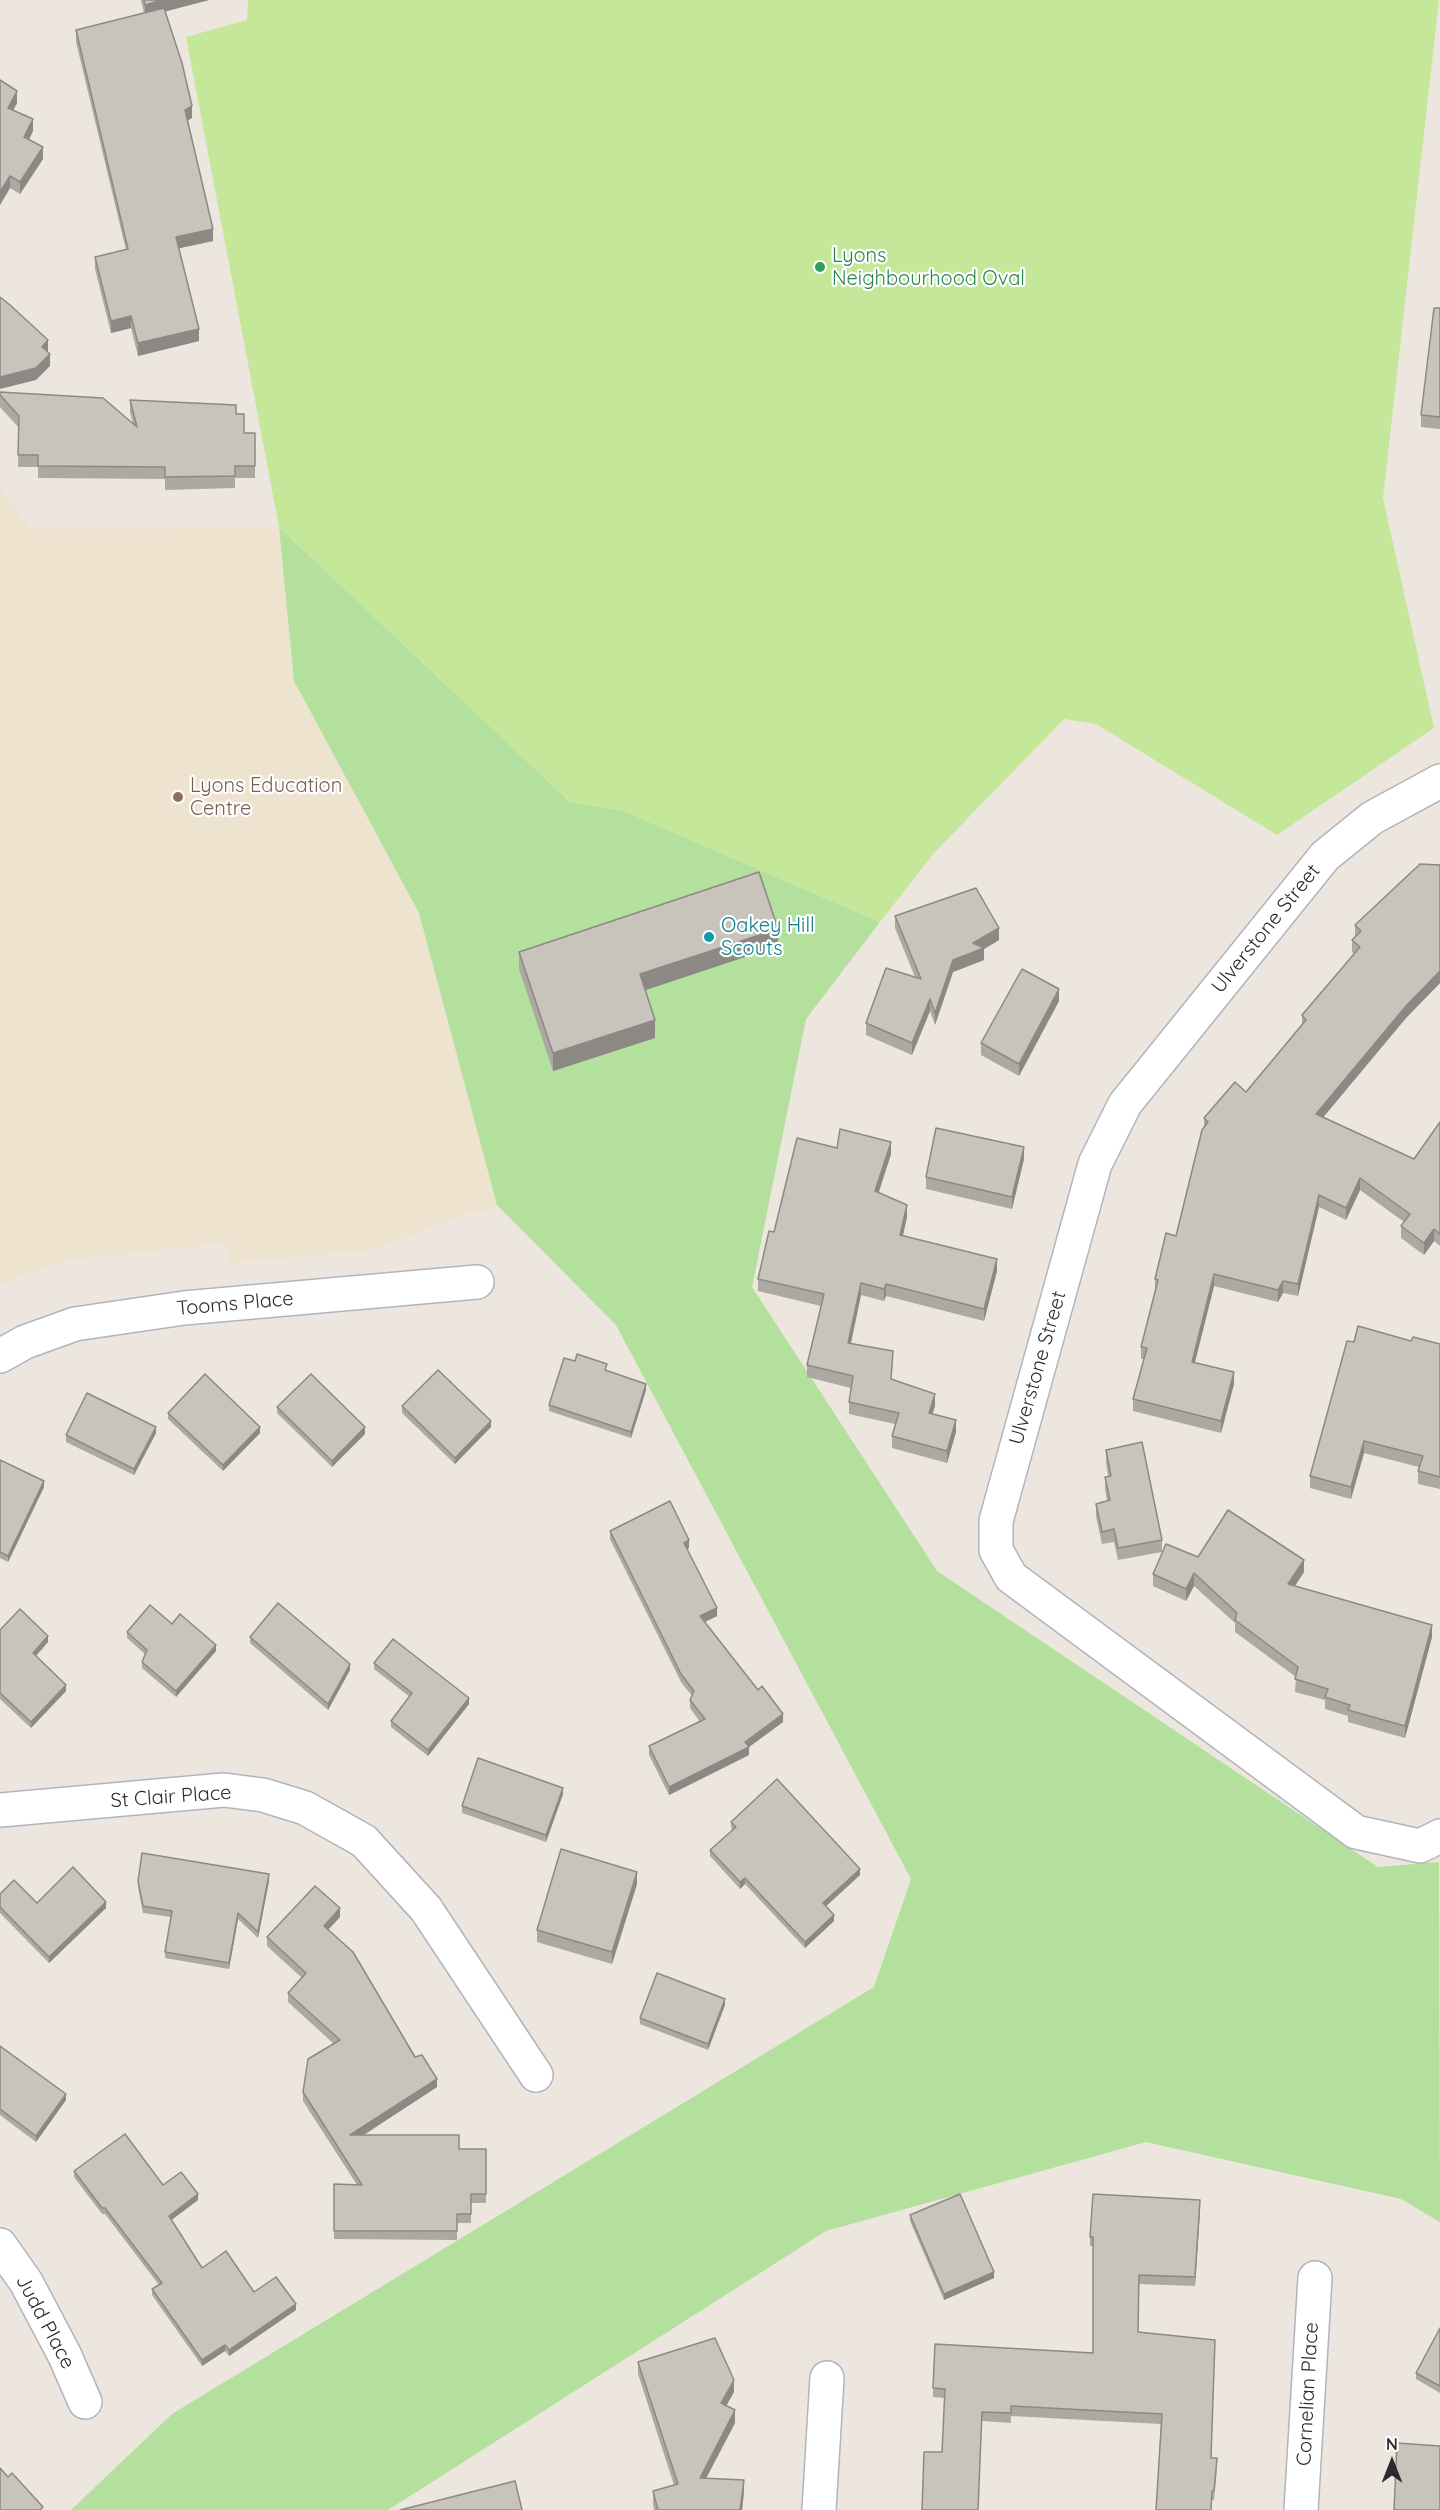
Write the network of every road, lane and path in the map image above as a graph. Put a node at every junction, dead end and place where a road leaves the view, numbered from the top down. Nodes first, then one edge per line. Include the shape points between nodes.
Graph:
1 (1440, 781) edge
2 (477, 1282) dead end
3 (0, 1356) edge
4 (0, 1810) edge
5 (1440, 1836) edge
6 (536, 2075) dead end
7 (0, 2245) edge
8 (1316, 2278) dead end
9 (827, 2378) dead end
10 (85, 2402) dead end
11 (819, 2510) edge
12 (1301, 2510) edge

1 - 5 street, Ulverstone Street via 1372,818 1325,856 1125,1104 1095,1164 996,1521 996,1550 1011,1577 1356,1832 1420,1846
2 - 3 street, Tooms Place via 184,1308 75,1324 24,1341
4 - 6 street, St Clair Place via 224,1790 263,1795 305,1808 364,1841 426,1909
7 - 10 street, Judd Place via 26,2282
8 - 12 street, Cornelian Place
9 - 11 street

